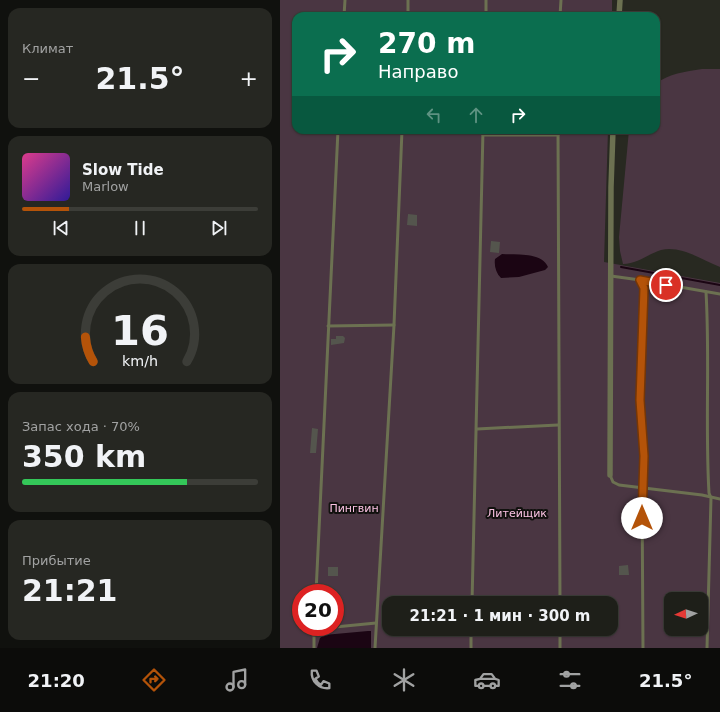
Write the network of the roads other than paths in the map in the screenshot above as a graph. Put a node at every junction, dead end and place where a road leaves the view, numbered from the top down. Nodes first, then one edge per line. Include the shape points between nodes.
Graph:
1 (345, 0) edge
2 (408, 0) edge
3 (486, 0) edge
4 (561, 0) edge
5 (620, 0) edge
6 (344, 12) edge
7 (408, 12) edge
8 (486, 12) edge
9 (560, 12) edge
10 (619, 12) edge
11 (338, 134) edge
12 (402, 134) edge
13 (614, 134) edge
14 (483, 135) joint
15 (558, 135) joint
16 (611, 276) junction
17 (640, 280) junction
18 (706, 292) junction
19 (720, 294) edge
20 (394, 325) junction
21 (328, 326) junction
22 (558, 426) junction
23 (476, 429) junction
24 (610, 475) joint
25 (642, 489) junction
26 (710, 498) junction
27 (720, 500) edge
28 (316, 584) edge
29 (472, 596) edge
30 (560, 596) edge
31 (376, 623) junction
32 (344, 626) edge
33 (314, 636) edge
34 (472, 636) edge
35 (560, 636) edge
36 (314, 648) edge
37 (375, 648) edge
38 (471, 648) edge
39 (560, 648) edge
40 (643, 648) edge
41 (707, 648) edge

1 - 6 lane
2 - 7 lane
3 - 8 lane
4 - 9 lane
5 - 10 street
11 - 21 lane
12 - 20 lane
13 - 16 street
14 - 15 lane
14 - 23 lane
15 - 22 lane
16 - 17 lane
16 - 24 street
17 - 18 lane
17 - 25 lane via 644,288 640,400 644,456
18 - 19 lane
18 - 26 lane via 707,455
20 - 21 lane
20 - 31 lane
21 - 28 lane
22 - 23 lane
22 - 30 lane
23 - 29 lane
24 - 25 lane via 613,482 618,485
25 - 26 lane
25 - 40 lane
26 - 27 lane
26 - 41 lane
31 - 32 lane
31 - 37 lane
33 - 36 lane
34 - 38 lane
35 - 39 lane

